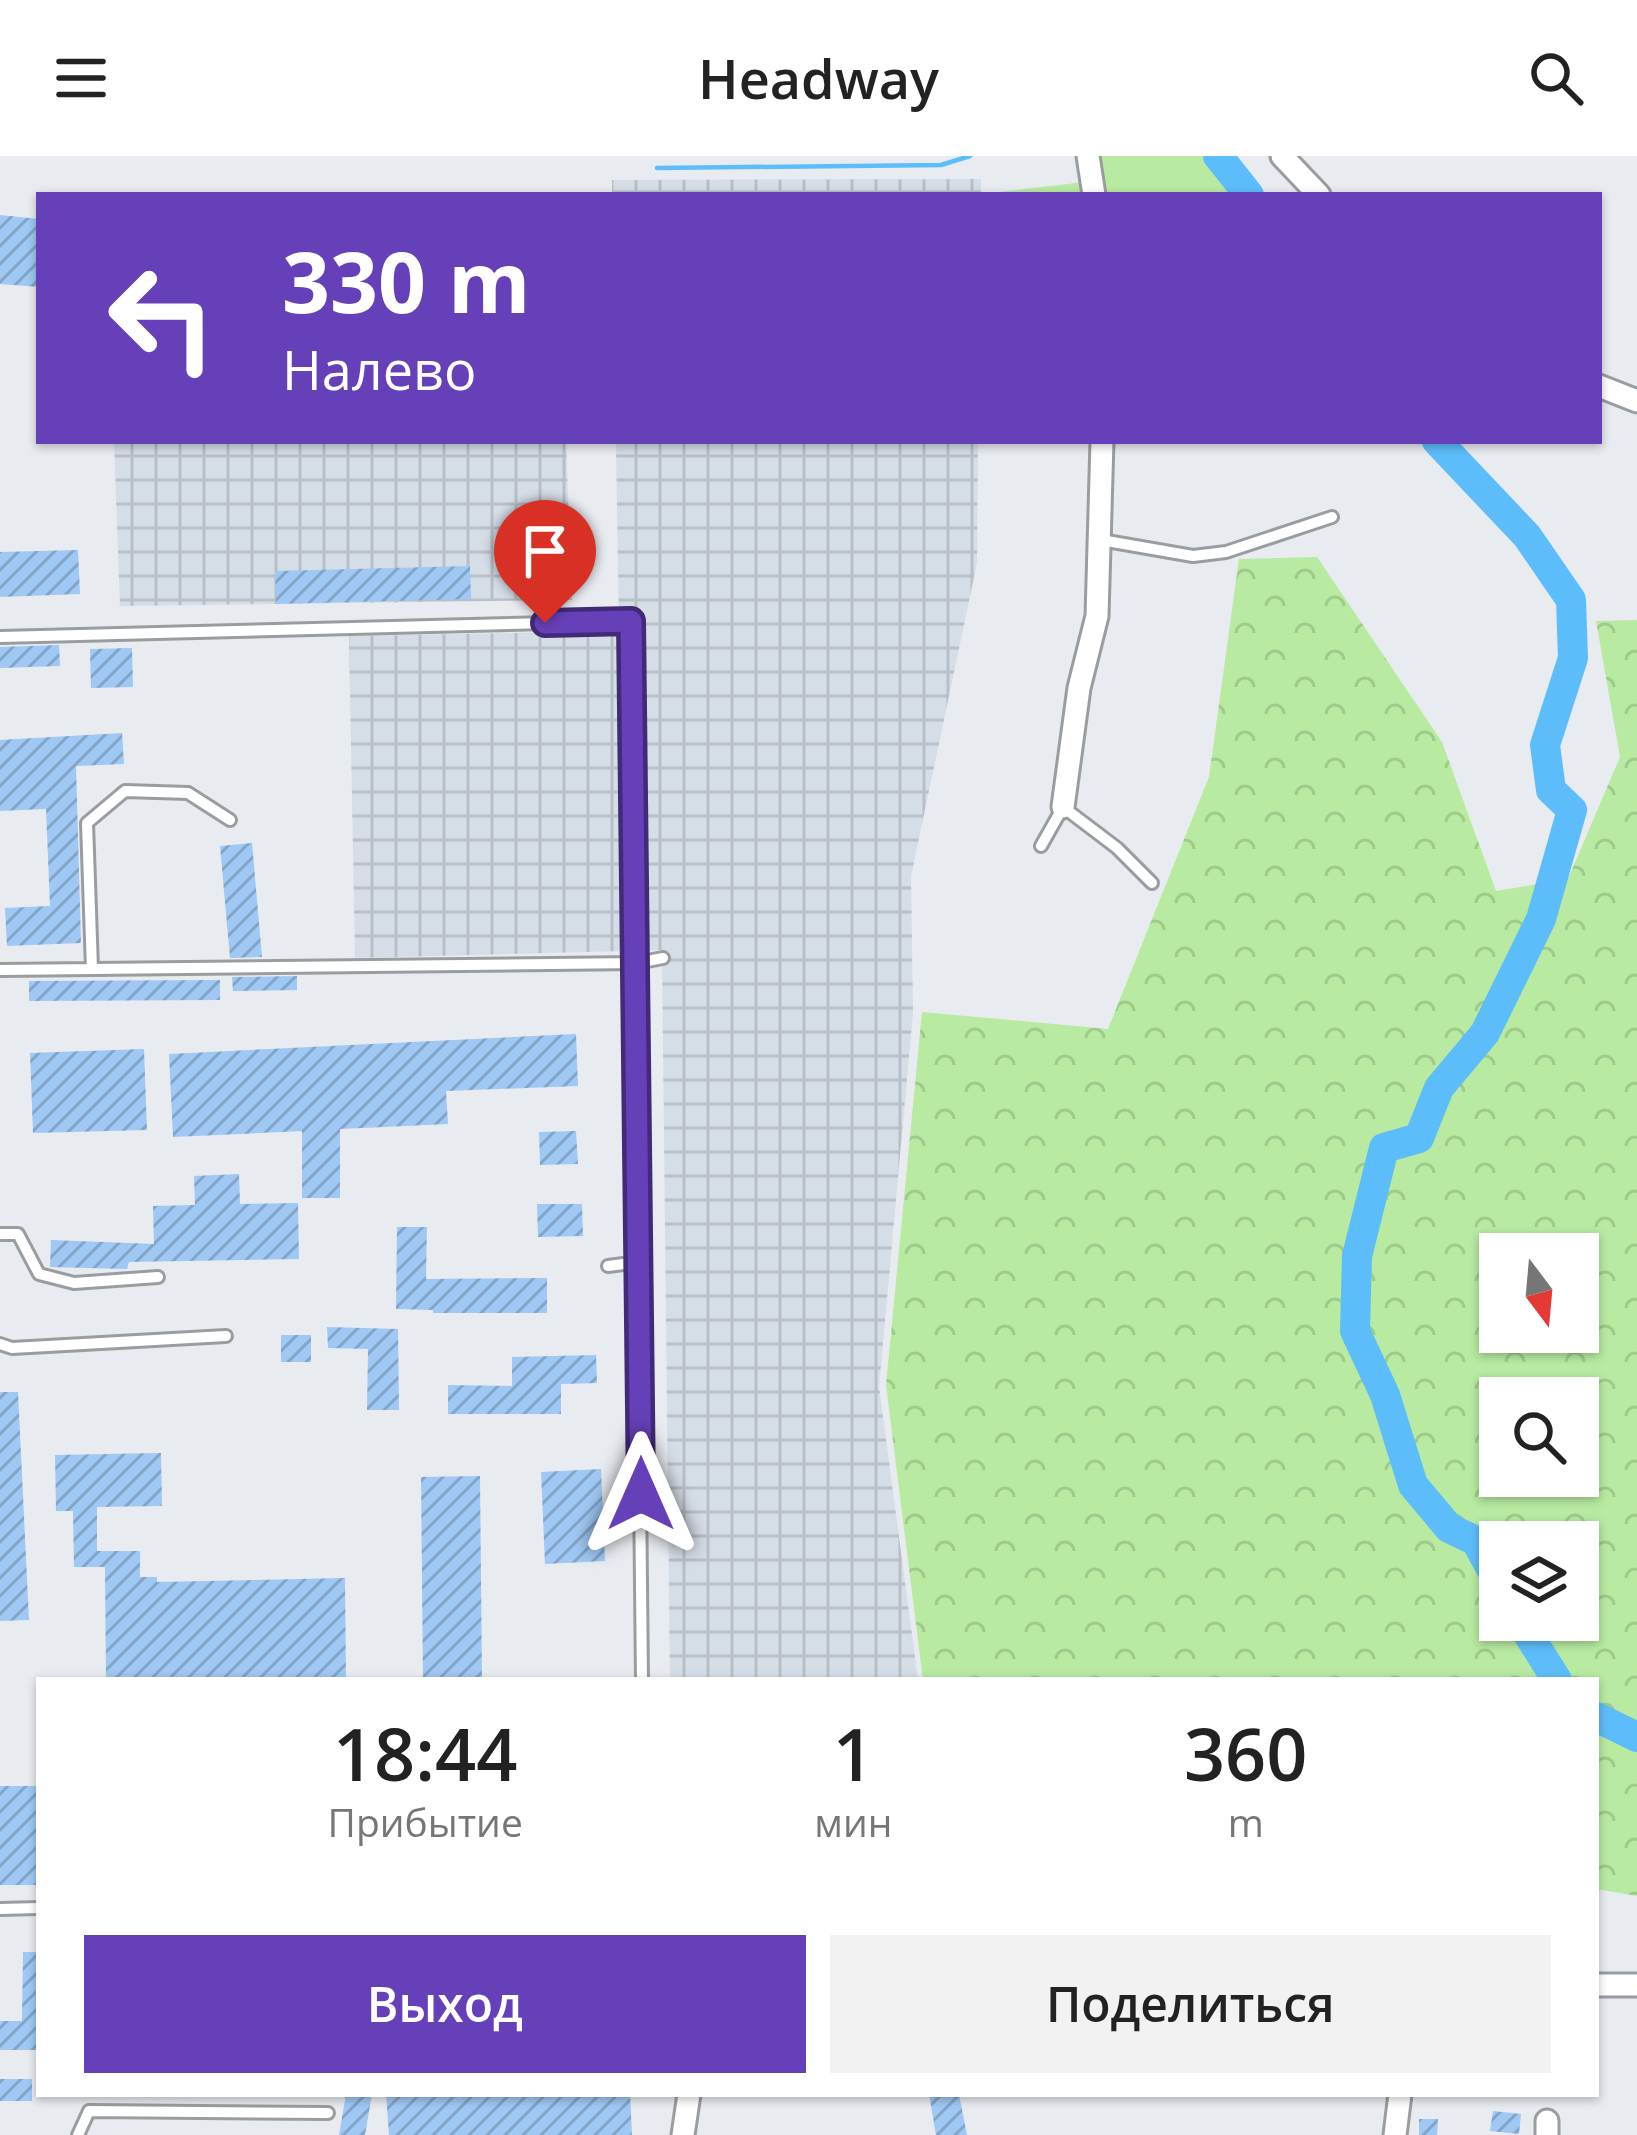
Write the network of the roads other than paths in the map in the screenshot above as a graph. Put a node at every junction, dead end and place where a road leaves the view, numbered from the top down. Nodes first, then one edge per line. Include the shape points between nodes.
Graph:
1 (1088, 156) edge
2 (1282, 156) edge
3 (1094, 192) edge
4 (1316, 192) edge
5 (1602, 387) edge
6 (1637, 400) edge
7 (1102, 444) edge
8 (1332, 518) dead end
9 (1101, 540) junction
10 (0, 637) edge
11 (1063, 807) junction
12 (230, 820) dead end
13 (1041, 846) dead end
14 (1152, 883) dead end
15 (663, 958) dead end
16 (638, 963) junction
17 (92, 969) junction
18 (0, 970) edge
19 (0, 1234) edge
20 (639, 1262) junction
21 (608, 1266) dead end
22 (158, 1277) dead end
23 (226, 1336) dead end
24 (0, 1344) edge
25 (642, 1677) edge
26 (36, 1908) edge
27 (0, 1909) edge
28 (1599, 1985) edge
29 (1637, 1985) edge
30 (688, 2097) edge
31 (1400, 2097) edge
32 (328, 2113) dead end
33 (78, 2135) edge
34 (683, 2135) edge
35 (1395, 2135) edge

1 - 3 street
2 - 4 street
5 - 6 street
7 - 9 street
8 - 9 lane via 1193,556
9 - 11 street via 1097,616
10 - 16 lane via 631,621
11 - 13 lane
11 - 14 lane
12 - 17 lane via 188,793 125,790 87,823
15 - 16 lane
16 - 17 lane
16 - 20 lane
17 - 18 lane
19 - 22 lane via 18,1234 39,1274 74,1283
20 - 21 lane
20 - 25 lane
23 - 24 lane
26 - 27 lane
28 - 29 street
30 - 34 street
31 - 35 street
32 - 33 lane via 89,2111

